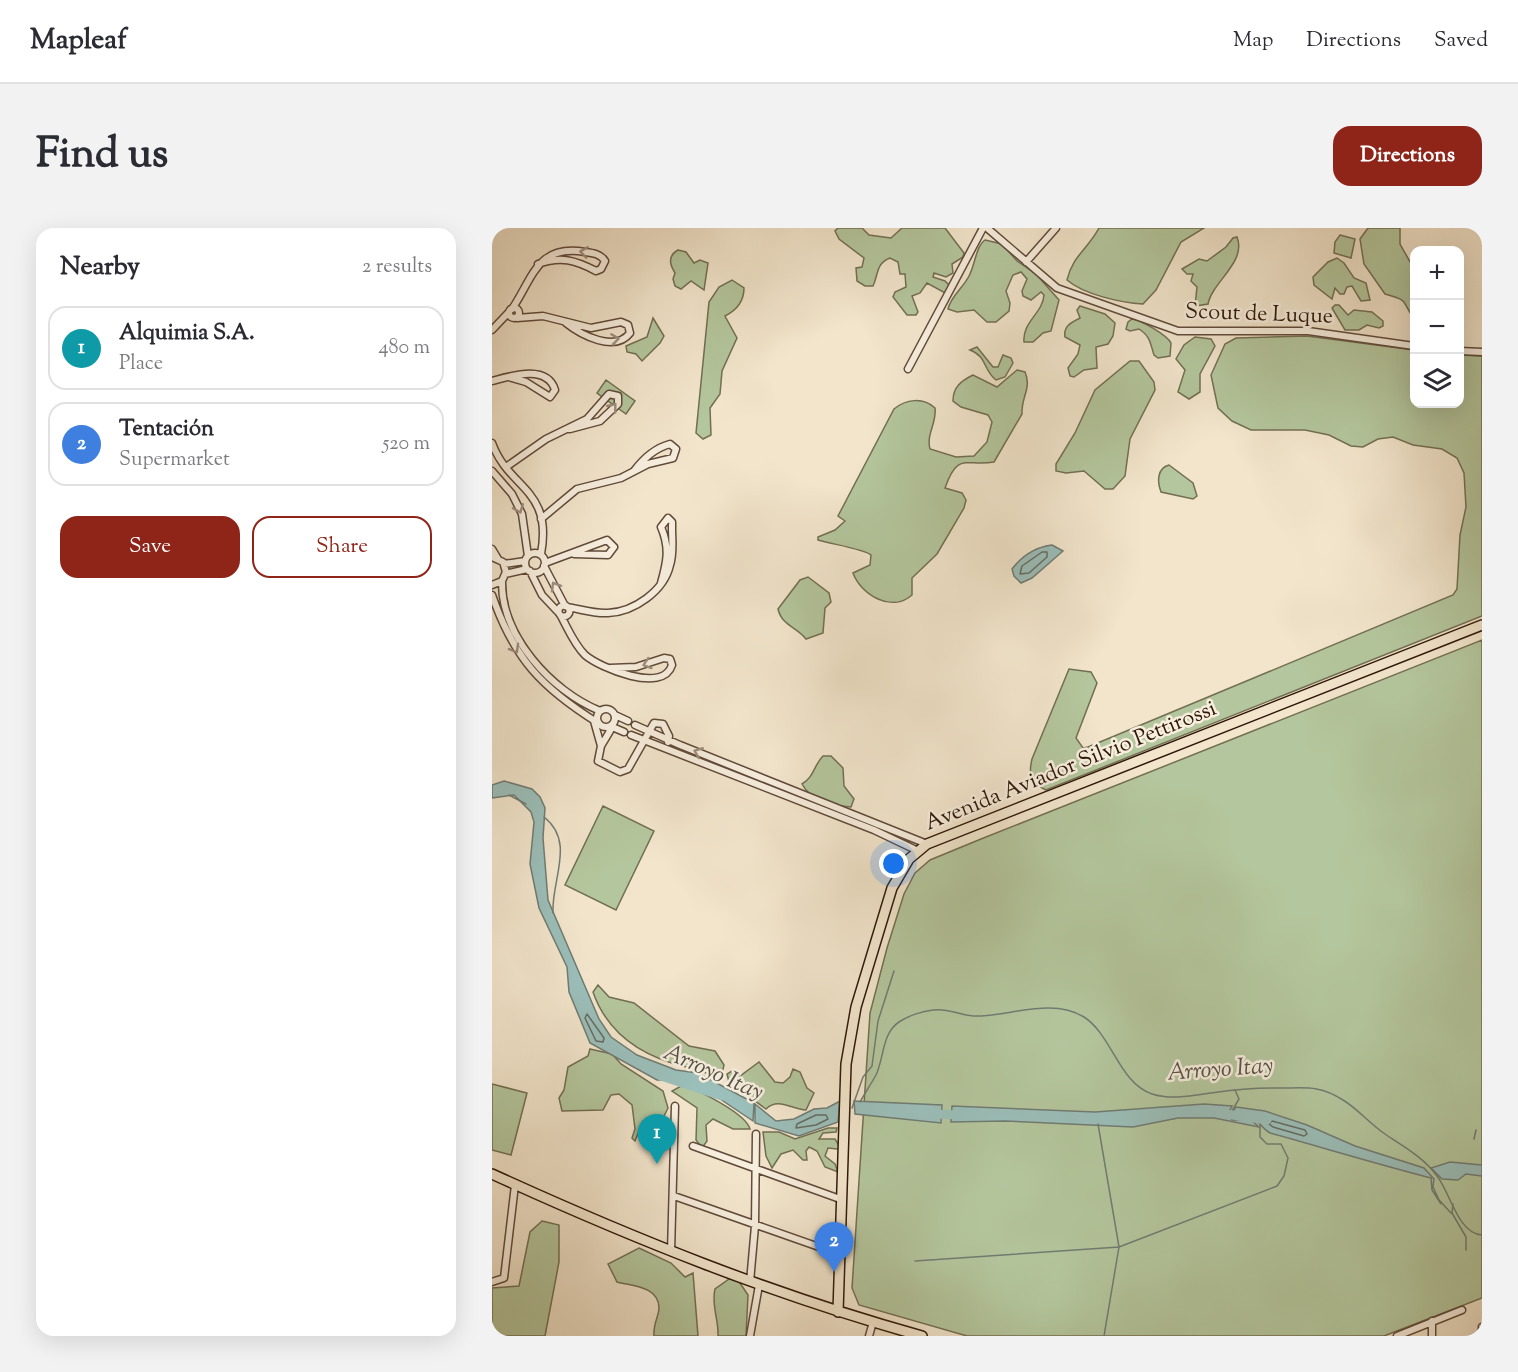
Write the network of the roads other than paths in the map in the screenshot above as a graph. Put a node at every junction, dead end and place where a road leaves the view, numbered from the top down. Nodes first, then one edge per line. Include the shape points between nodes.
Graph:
1 (985, 228) edge
2 (1056, 228) edge
3 (1026, 262) junction
4 (538, 264) junction
5 (515, 313) junction
6 (566, 323) junction
7 (492, 330) edge
8 (1410, 345) edge
9 (1464, 351) edge
10 (1482, 352) edge
11 (908, 369) dead end
12 (509, 377) junction
13 (492, 381) edge
14 (570, 429) junction
15 (492, 443) edge
16 (516, 463) junction
17 (506, 467) junction
18 (492, 471) edge
19 (634, 471) junction
20 (513, 474) junction
21 (538, 510) junction
22 (550, 510) junction
23 (541, 519) junction
24 (492, 549) edge
25 (574, 554) junction
26 (495, 558) edge
27 (526, 558) junction
28 (543, 560) junction
29 (504, 564) junction
30 (528, 570) junction
31 (504, 577) junction
32 (661, 583) junction
33 (492, 585) edge
34 (492, 595) edge
35 (564, 611) junction
36 (1482, 625) edge
37 (610, 668) junction
38 (600, 711) junction
39 (615, 715) junction
40 (596, 722) junction
41 (609, 727) junction
42 (647, 730) junction
43 (624, 732) dead end
44 (631, 735) dead end
45 (643, 740) junction
46 (669, 740) junction
47 (602, 746) junction
48 (666, 748) junction
49 (752, 778) junction
50 (927, 844) junction
51 (918, 851) junction
52 (675, 1106) dead end
53 (756, 1134) dead end
54 (693, 1146) dead end
55 (756, 1167) junction
56 (492, 1174) edge
57 (515, 1185) junction
58 (674, 1196) junction
59 (840, 1198) junction
60 (755, 1226) junction
61 (671, 1253) junction
62 (839, 1254) junction
63 (492, 1282) edge
64 (755, 1283) junction
65 (1462, 1310) dead end
66 (838, 1312) junction
67 (873, 1322) junction
68 (1432, 1322) junction
69 (1482, 1327) edge
70 (750, 1336) edge
71 (869, 1336) edge
72 (922, 1336) edge
73 (1397, 1336) edge
74 (1432, 1336) edge
75 (1482, 1336) edge

1 - 3 street, Scout de Luque
1 - 11 street
2 - 3 street
3 - 8 street, Scout de Luque via 1057,288 1178,331 1308,331
4 -> 4 street via 564,259 596,271 605,261 597,254 573,251 547,257
4 - 5 street via 518,299
5 - 6 street
5 - 7 street
6 -> 6 street via 586,337 602,341 624,339 630,333 624,323 591,328
9 - 10 street
12 - 12 street via 531,385 545,396 550,397 555,390 540,375
12 - 13 street
14 -> 14 street via 600,421 618,405 618,396 609,394 593,414
14 - 16 street via 546,439
15 - 17 street
16 - 17 street
16 - 20 street
17 - 20 street
18 -> 27 street via 512,494 522,514
19 - 19 street via 673,458 676,449 670,444 664,446
19 - 22 street via 578,489
20 - 21 street via 525,485
21 - 22 street
21 - 23 street
22 - 23 street
23 - 28 street
24 - 26 street
25 - 25 street via 608,555 614,547 607,540
25 - 28 street
26 - 29 street
27 - 28 street via 533,553
27 - 29 street
27 - 30 street
28 - 30 street via 538,572
35 -> 28 street
29 - 31 street
30 - 31 street
30 - 35 street via 542,595
31 - 33 street
31 - 38 street via 508,613 533,659 571,696
32 - 32 street via 673,552 672,522 668,518 661,527 668,547
32 - 35 street via 641,602 618,612
34 -> 40 street via 505,629 526,664 566,703
35 - 37 street via 569,631 586,656
36 - 50 main road, Avenida Aviador Silvio Pettirossi
37 -> 37 street via 646,679 667,672 672,665 670,659 664,658 636,667
38 - 39 street via 607,708
38 - 40 street
39 - 41 street
39 - 42 street
40 - 41 street
40 - 47 street
41 - 43 street
41 - 47 street
42 - 45 street
42 - 46 street
42 - 46 street via 654,723 663,724
44 - 45 street
45 - 47 street via 623,772 599,763
45 - 48 street
46 - 48 street
49 -> 46 street
48 - 49 street
49 - 50 street
49 - 51 street
50 - 51 main road, Avenida Aviador Silvio Pettirossi
51 - 59 main road, Avenida Aviador Silvio Pettirossi via 900,871 892,888 849,1034
52 - 58 street
53 - 55 street
54 - 55 street
55 - 59 street
55 - 60 street
56 - 57 main road
57 - 61 main road
57 - 63 street via 504,1278
58 - 60 street
58 - 61 street
59 - 62 main road, Avenida Aviador Silvio Pettirossi
60 - 62 street
60 - 64 street
61 - 64 main road
62 - 66 main road, Avenida Aviador Silvio Pettirossi
64 - 66 main road
64 - 70 street
65 - 68 street
66 - 67 main road
67 - 71 street
67 - 72 main road
68 - 73 street
68 - 74 street
69 - 75 street

